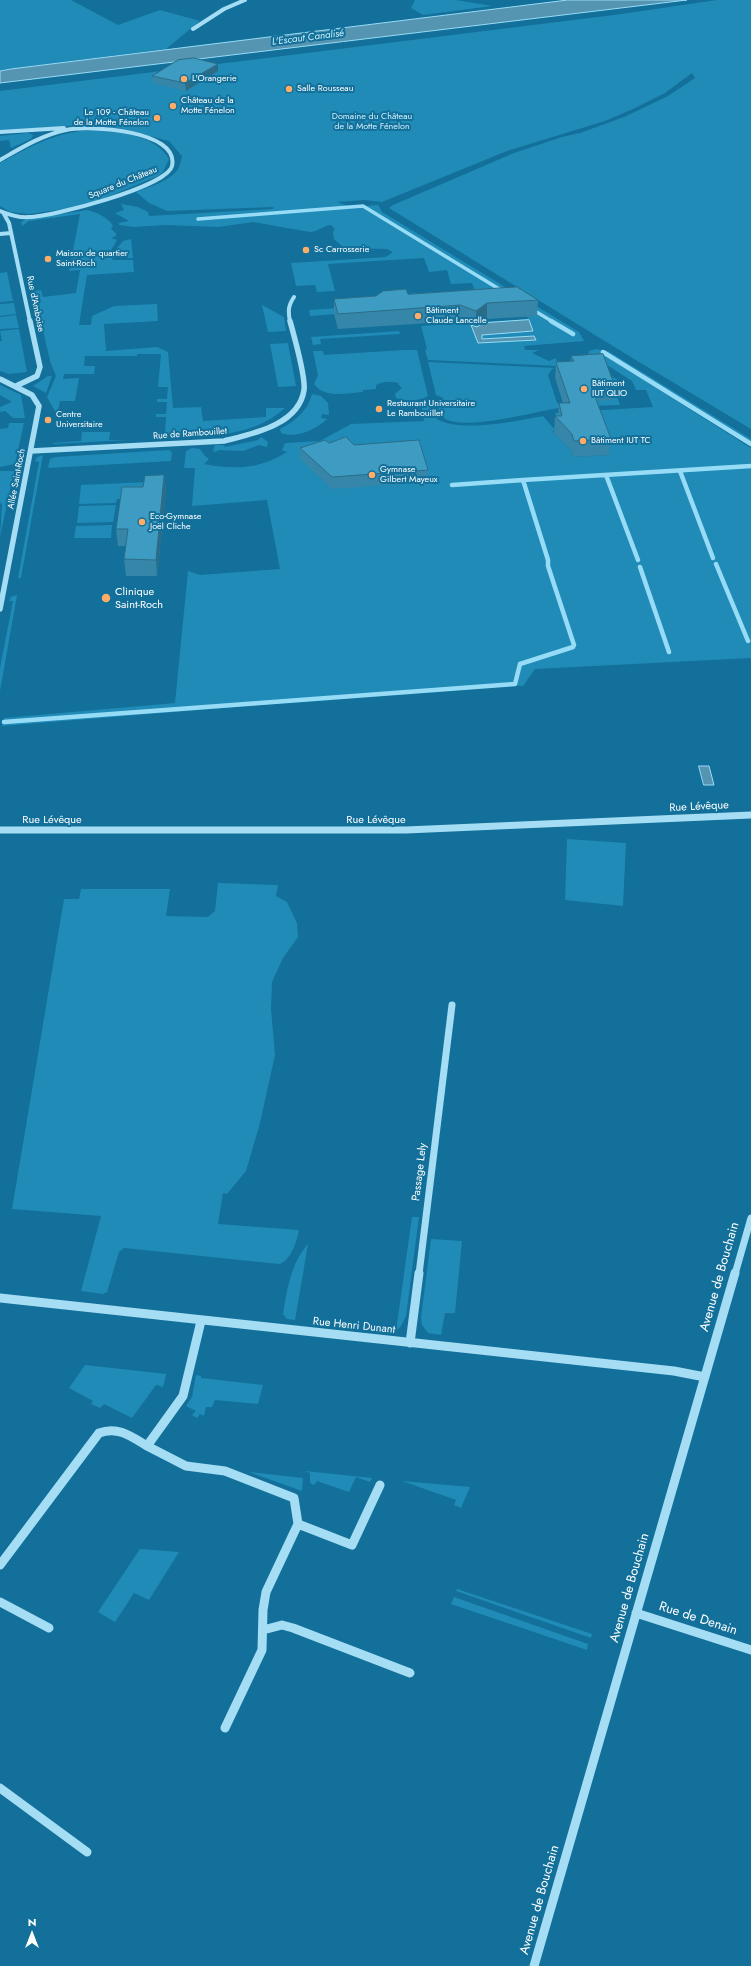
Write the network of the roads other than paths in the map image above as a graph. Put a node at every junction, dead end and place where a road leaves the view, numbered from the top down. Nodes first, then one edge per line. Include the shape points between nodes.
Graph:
1 (245, 0) edge
2 (193, 28) dead end
3 (74, 128) junction
4 (0, 132) edge
5 (0, 160) edge
6 (2, 212) edge
7 (11, 233) junction
8 (0, 234) edge
9 (294, 297) dead end
10 (0, 380) edge
11 (16, 386) junction
12 (31, 451) junction
13 (0, 563) edge
14 (9, 563) junction
15 (0, 609) edge
16 (751, 815) edge
17 (0, 830) edge
18 (452, 1005) dead end
19 (751, 1218) edge
20 (0, 1298) edge
21 (201, 1321) junction
22 (410, 1343) junction
23 (705, 1377) junction
24 (147, 1446) junction
25 (380, 1485) dead end
26 (298, 1524) junction
27 (0, 1565) edge
28 (0, 1602) edge
29 (636, 1613) junction
30 (49, 1628) dead end
31 (263, 1630) junction
32 (751, 1650) edge
33 (410, 1673) dead end
34 (225, 1728) dead end
35 (0, 1788) edge
36 (87, 1852) dead end
37 (534, 1966) edge

1 - 2 street via 224,9
3 - 4 street
3 - 5 street, Square du Château via 39,140
3 - 6 street, Square du Château via 107,129 148,138 170,151 173,156 172,166 159,178 86,207 15,217
6 - 7 street, Rue d'Amboise via 8,219
7 - 8 street
7 - 11 street, Rue d'Amboise via 40,367 37,376
9 - 12 street, Rue de Rambouillet via 288,311 304,390 297,408 279,423 250,435 224,441
10 - 11 street
11 - 12 street, Allée Saint-Roch via 32,395 38,402 39,411
12 - 14 street, Allée Saint-Roch
13 - 14 street
14 - 15 street, Allée Saint-Roch
16 - 17 street, Rue Lévêque via 406,830
18 - 22 street, Passage Lely
19 - 23 street, Avenue de Bouchain
20 - 21 street, Rue Henri Dunant
21 - 22 street, Rue Henri Dunant
21 - 24 street via 183,1396
22 - 23 street, Rue Henri Dunant via 674,1371
23 - 29 street, Avenue de Bouchain
24 - 26 street via 186,1466 225,1471 294,1498
24 - 27 street via 120,1430 109,1429 99,1433
25 - 26 street via 352,1545
26 - 31 street via 266,1592 262,1610
28 - 30 street
29 - 32 street, Rue de Denain
29 - 37 street, Avenue de Bouchain
31 - 33 street via 282,1626 293,1628
31 - 34 street via 262,1650
35 - 36 street

